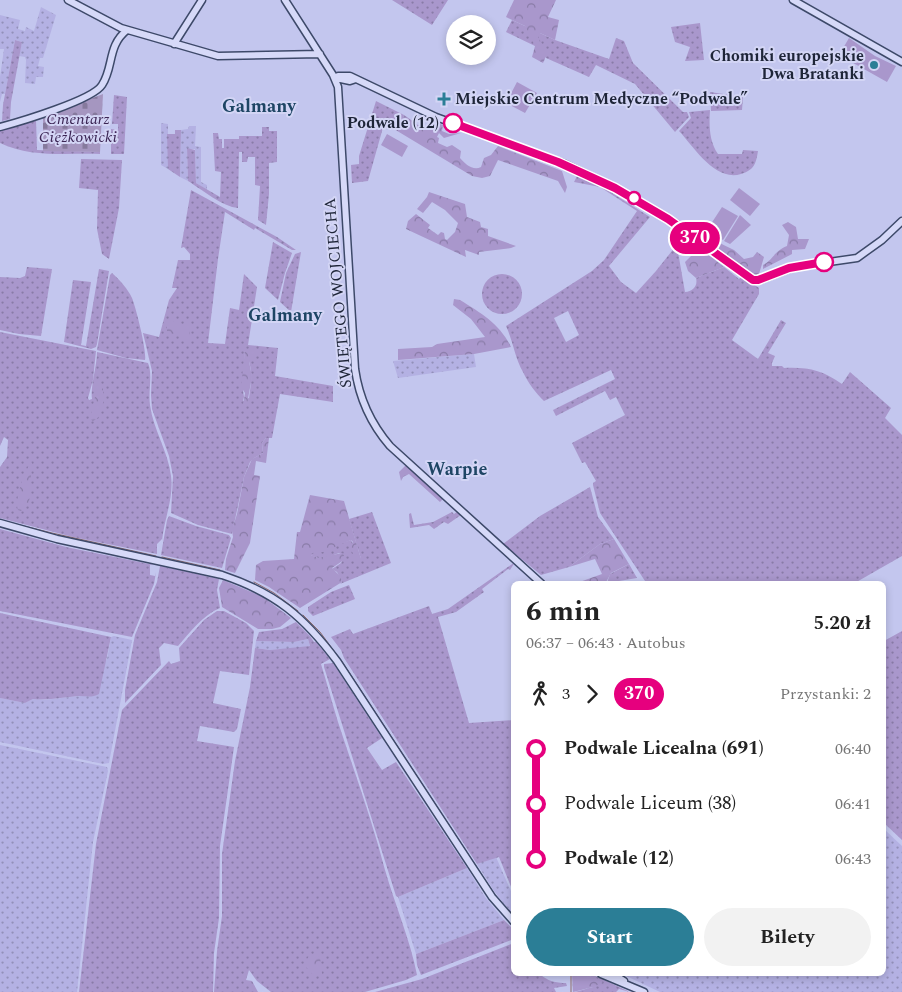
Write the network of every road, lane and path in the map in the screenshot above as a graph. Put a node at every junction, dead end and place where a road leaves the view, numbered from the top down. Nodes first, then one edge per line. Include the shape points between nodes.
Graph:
1 (68, 0) edge
2 (202, 0) edge
3 (285, 0) edge
4 (792, 0) edge
5 (127, 30) junction
6 (174, 44) junction
7 (320, 54) junction
8 (902, 62) edge
9 (335, 78) junction
10 (353, 80) junction
11 (338, 94) junction
12 (0, 127) edge
13 (902, 221) edge
14 (0, 523) edge
15 (539, 581) edge
16 (511, 919) edge
17 (606, 976) edge
18 (616, 976) edge
19 (631, 987) junction
20 (644, 992) edge

1 - 5 street
2 - 6 street
3 - 7 street, ŚWIĘTEGO WOJCIECHA
4 - 8 street
5 - 6 street
5 - 12 street via 113,47 106,77 98,90
6 - 7 street via 228,56
7 - 9 street, ŚWIĘTEGO WOJCIECHA
9 - 10 street via 348,75
9 - 11 street, ŚWIĘTEGO WOJCIECHA
10 - 11 street
10 - 13 street via 436,117 610,185 668,219 749,278 758,280 794,266 852,259 887,236
11 - 15 street, ŚWIĘTEGO WOJCIECHA via 355,369 364,404 390,446
14 - 16 street via 57,539 222,575 244,582 293,612 313,630 338,661 492,897
17 - 19 street
18 - 19 street
19 - 20 street

